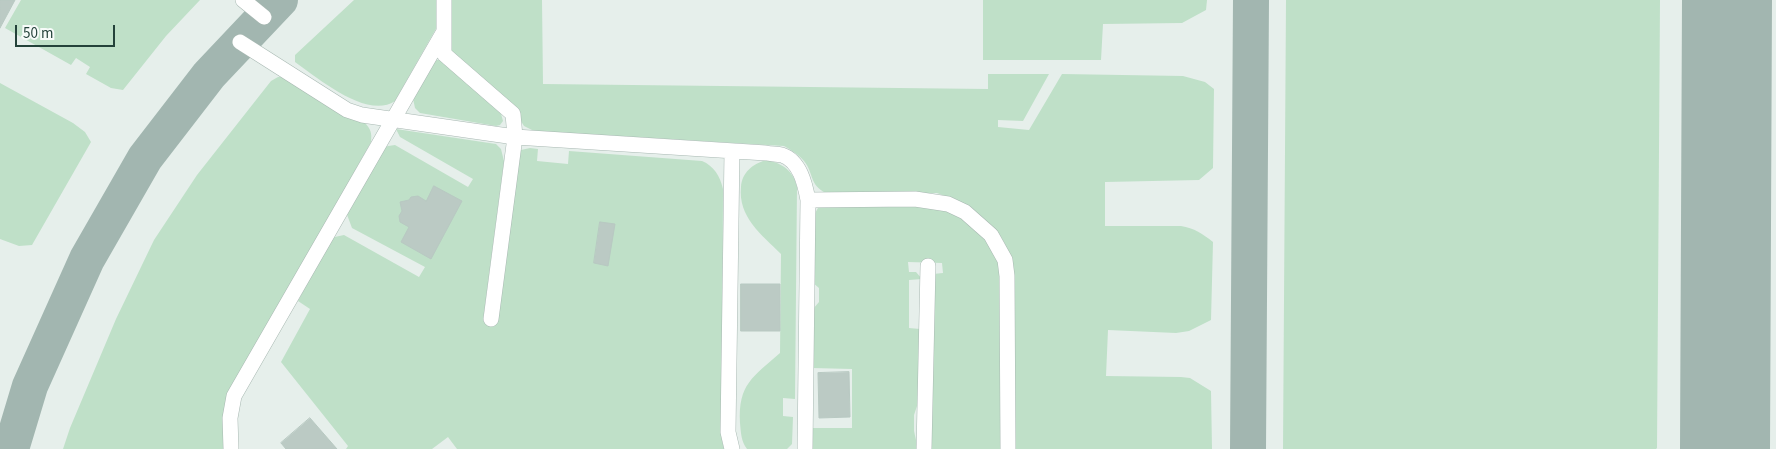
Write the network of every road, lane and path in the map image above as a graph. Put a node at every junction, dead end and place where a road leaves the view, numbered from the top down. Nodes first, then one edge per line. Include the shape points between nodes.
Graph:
1 (243, 0) edge
2 (444, 0) edge
3 (264, 16) dead end
4 (443, 33) junction
5 (240, 42) dead end
6 (393, 119) junction
7 (515, 137) junction
8 (732, 151) junction
9 (808, 200) junction
10 (928, 266) dead end
11 (491, 319) dead end
12 (231, 449) edge
13 (732, 449) edge
14 (805, 449) edge
15 (924, 449) edge
16 (1008, 449) edge

1 - 3 lane
2 - 4 lane
4 - 6 lane
4 - 7 lane via 444,54 513,114
5 - 6 lane via 347,110
6 - 7 lane
6 - 12 lane via 234,396 230,418
7 - 8 lane
7 - 11 lane
8 - 9 lane via 784,156 804,179
8 - 13 lane via 728,432
9 - 14 lane
9 - 16 lane via 915,199 948,204 965,212 991,235 1005,260 1007,276
10 - 15 lane

